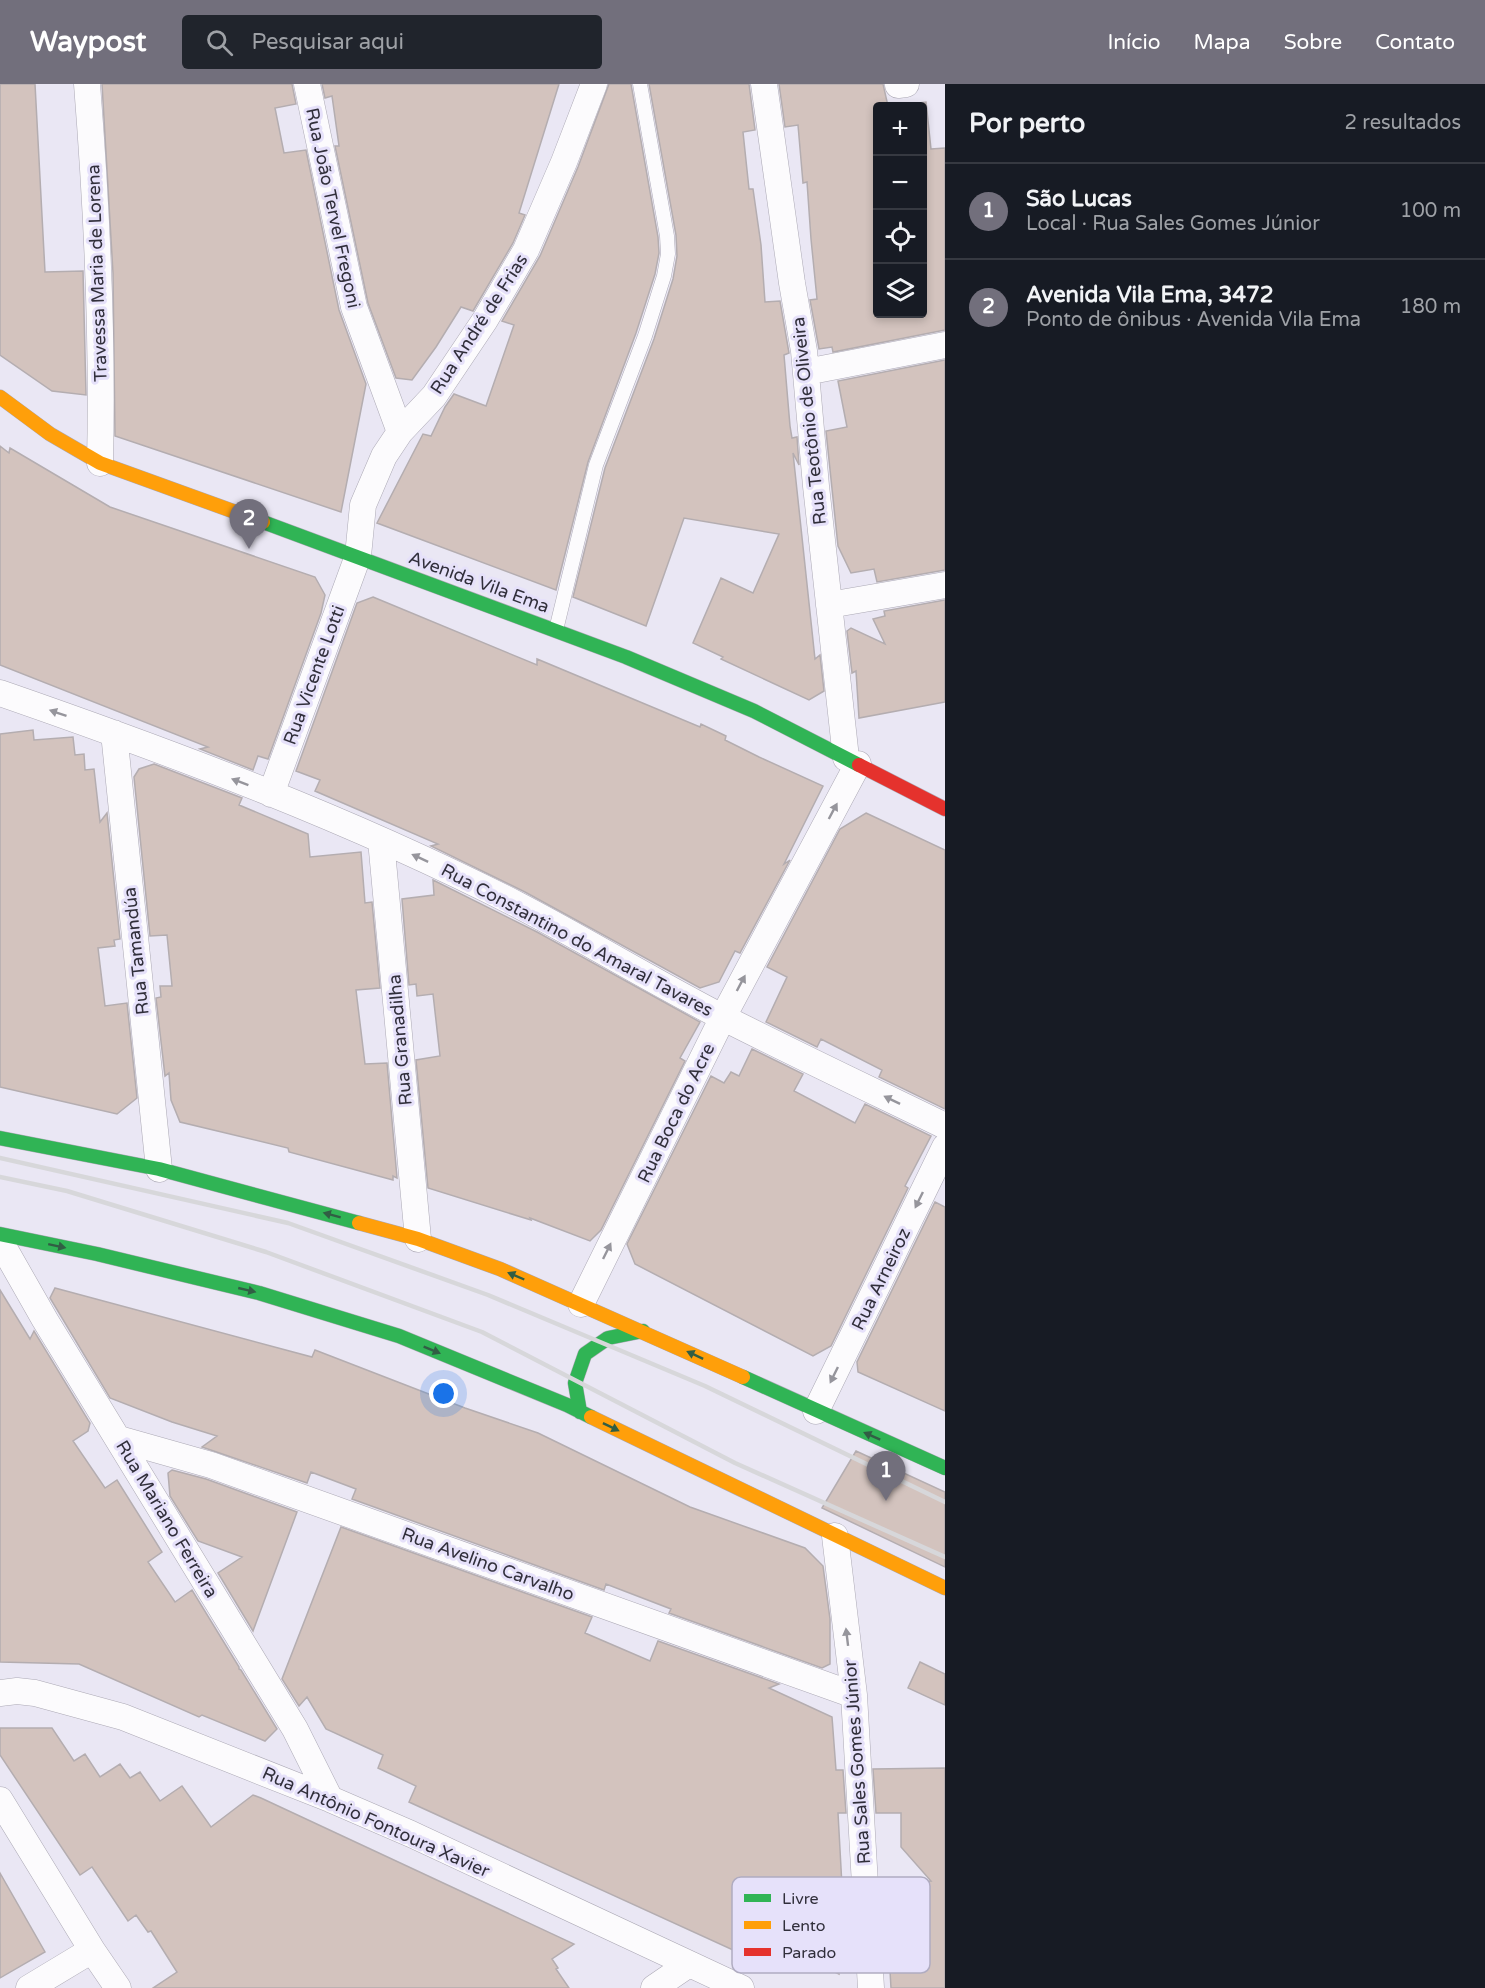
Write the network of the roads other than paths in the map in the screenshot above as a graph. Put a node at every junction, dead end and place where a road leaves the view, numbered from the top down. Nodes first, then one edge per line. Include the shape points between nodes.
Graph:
1 (87, 84) edge
2 (306, 84) edge
3 (594, 84) edge
4 (640, 84) edge
5 (765, 84) edge
6 (945, 345) edge
7 (806, 372) junction
8 (0, 397) edge
9 (400, 432) junction
10 (100, 463) junction
11 (358, 556) junction
12 (945, 585) edge
13 (829, 605) junction
14 (556, 630) junction
15 (0, 693) edge
16 (114, 733) junction
17 (852, 761) junction
18 (271, 794) junction
19 (945, 809) edge
20 (381, 840) junction
21 (723, 1017) junction
22 (945, 1126) edge
23 (0, 1137) edge
24 (945, 1147) edge
25 (159, 1169) junction
26 (0, 1233) edge
27 (418, 1239) junction
28 (0, 1241) edge
29 (580, 1304) junction
30 (643, 1331) junction
31 (816, 1411) junction
32 (579, 1412) junction
33 (119, 1439) junction
34 (945, 1468) edge
35 (836, 1536) junction
36 (945, 1588) edge
37 (0, 1694) edge
38 (854, 1695) junction
39 (330, 1798) junction
40 (0, 1800) edge
41 (865, 1877) edge
42 (92, 1950) junction
43 (690, 1964) junction
44 (870, 1973) edge
45 (29, 1988) edge
46 (118, 1988) edge
47 (654, 1988) edge
48 (741, 1988) edge
49 (871, 1988) edge

1 - 10 street, Travessa Maria de Lorena via 102,374
2 - 9 street, Rua João Tervel Fregoni via 354,306
3 - 9 street, Rua André de Frias via 526,250 434,396
4 - 14 lane via 668,254 645,336 596,465
5 - 7 street, Rua Teotônio de Oliveira
6 - 7 street
7 - 13 street, Rua Teotônio de Oliveira
8 - 10 main road, Avenida Vila Ema via 50,434
9 - 11 street, Rua André de Frias via 384,456 363,505
10 - 11 main road, Avenida Vila Ema
11 - 14 main road, Avenida Vila Ema
11 - 18 street, Rua Vicente Lotti
12 - 13 street
13 - 17 street, Rua Teotônio de Oliveira
14 - 17 main road, Avenida Vila Ema via 754,711
16 -> 15 street, Rua Constantino do Amaral Tavares
18 -> 16 street, Rua Constantino do Amaral Tavares
16 - 25 street, Rua Tamandúa
17 - 19 main road, Avenida Vila Ema
21 -> 17 street, Rua Boca do Acre
18 - 20 street, Rua Constantino do Amaral Tavares
21 -> 20 street, Rua Constantino do Amaral Tavares via 517,904
20 - 27 street, Rua Granadilha
22 -> 21 street, Rua Constantino do Amaral Tavares
29 -> 21 street, Rua Boca do Acre
23 - 25 main road
24 -> 31 street, Rua Arneiroz
27 -> 25 main road
26 -> 32 main road via 270,1296 399,1336
29 -> 27 main road
28 - 33 street, Rua Mariano Ferreira
29 - 30 main road
31 -> 30 main road
30 - 32 main road via 608,1338 585,1353 575,1383
34 -> 31 main road
32 -> 35 main road
33 - 38 street, Rua Avelino Carvalho via 222,1469
33 - 39 street, Rua Mariano Ferreira via 295,1729
35 - 36 main road
38 -> 35 street, Rua Sales Gomes Júnior
37 - 39 street, Rua Antônio Fontoura Xavier via 17,1690 35,1693 123,1717
38 - 41 street, Rua Sales Gomes Júnior
39 - 43 street, Rua Antônio Fontoura Xavier
40 - 42 street
42 - 45 street
42 - 46 street
43 - 47 street
43 - 48 street, Rua Antônio Fontoura Xavier
44 - 49 street, Rua Sales Gomes Júnior

